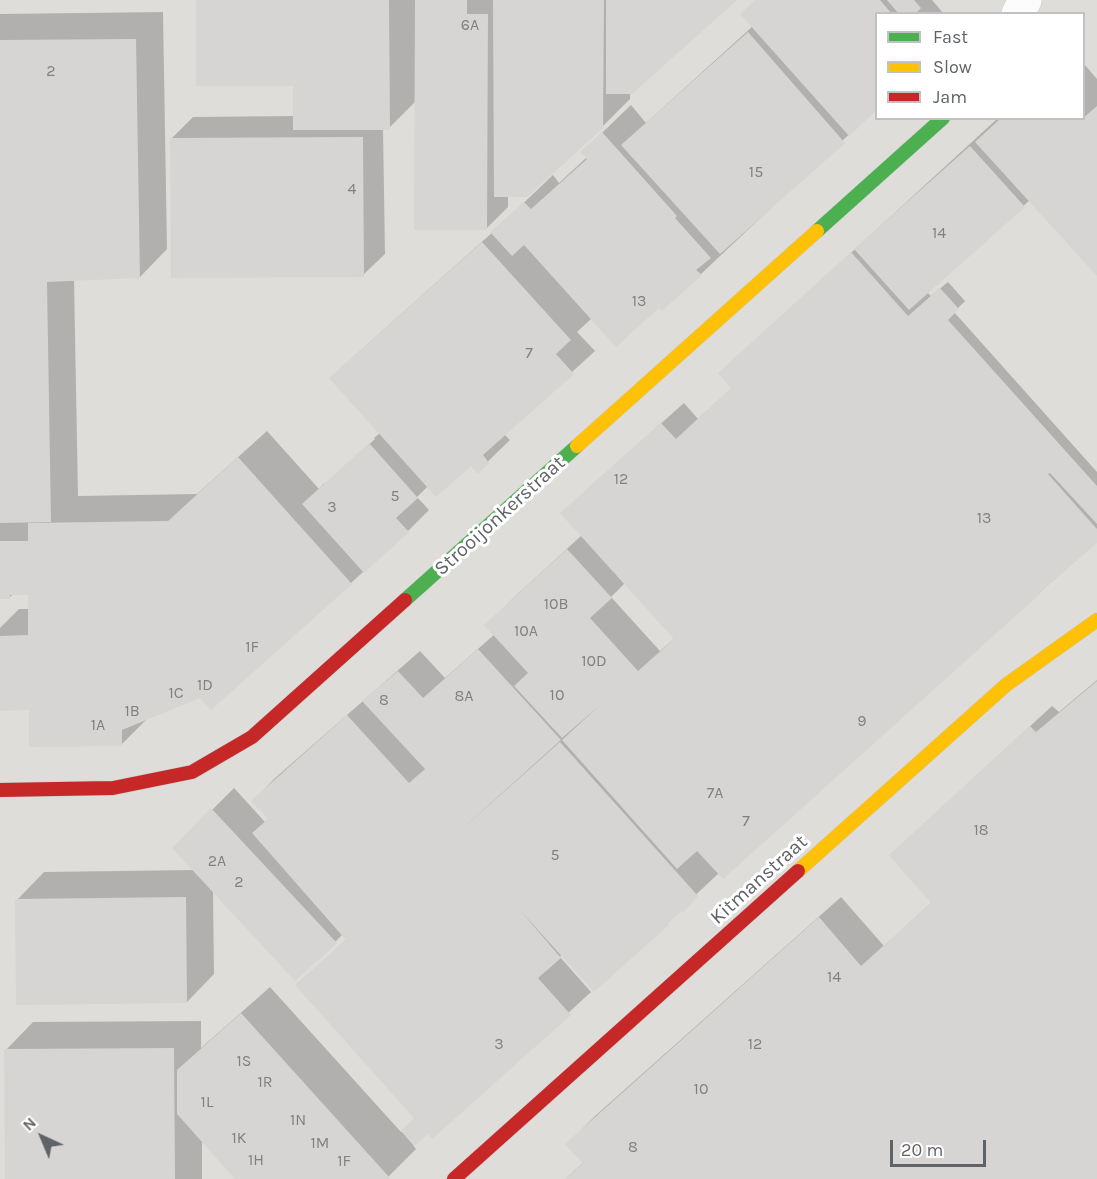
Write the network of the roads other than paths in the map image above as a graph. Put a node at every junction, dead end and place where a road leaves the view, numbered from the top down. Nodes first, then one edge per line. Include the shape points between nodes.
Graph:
1 (941, 120) edge
2 (1097, 620) edge
3 (0, 790) edge
4 (454, 1179) edge

1 - 3 street, Strooijonkerstraat via 252,737 192,772 113,788
2 - 4 street, Kitmanstraat via 1006,685

